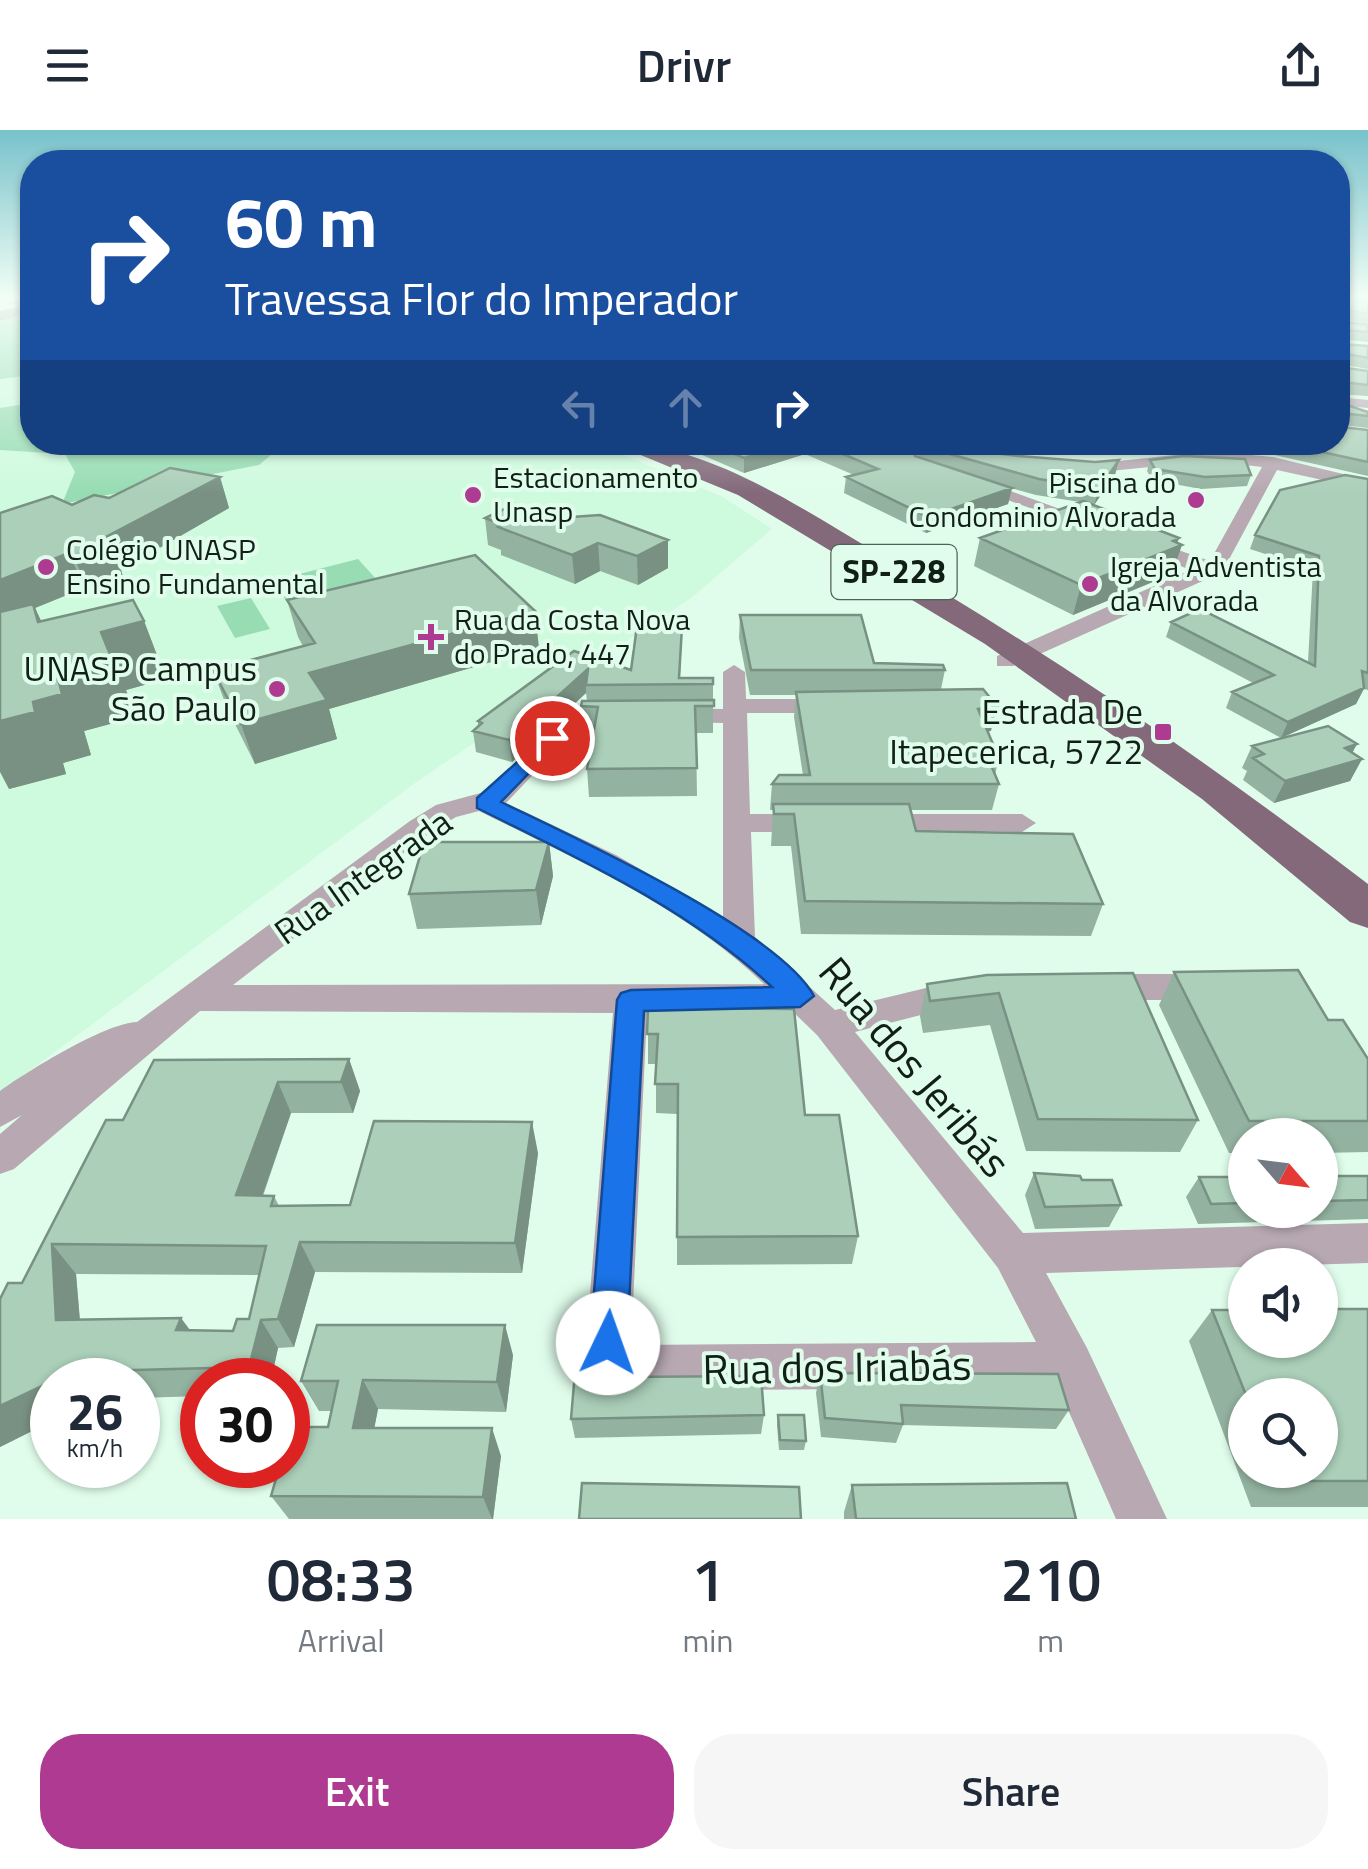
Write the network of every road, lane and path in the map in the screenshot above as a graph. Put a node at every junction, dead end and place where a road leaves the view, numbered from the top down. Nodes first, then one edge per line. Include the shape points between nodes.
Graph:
1 (648, 455) edge
2 (1133, 455) edge
3 (1273, 462) junction
4 (1057, 467) edge
5 (1121, 468) junction
6 (956, 477) edge
7 (1368, 485) edge
8 (1209, 571) junction
9 (1014, 658) junction
10 (734, 672) dead end
11 (853, 706) edge
12 (734, 711) junction
13 (484, 803) junction
14 (1022, 823) dead end
15 (734, 824) junction
16 (1368, 910) edge
17 (739, 941) junction
18 (1078, 987) edge
19 (1226, 987) edge
20 (990, 989) edge
21 (800, 996) junction
22 (197, 998) junction
23 (631, 1000) junction
24 (161, 1022) junction
25 (829, 1024) junction
26 (0, 1110) edge
27 (0, 1157) edge
28 (1368, 1244) edge
29 (1013, 1254) junction
30 (1071, 1364) junction
31 (1142, 1519) edge

1 - 9 main road, SP-228
2 - 5 street
3 - 5 street via 1210,456
3 - 7 street
3 - 8 street via 1224,557
4 - 5 street
6 - 8 street
8 - 9 street
9 - 16 main road, SP-228 via 1216,790
10 - 12 street
11 - 12 street, Rua Integrada
12 - 13 street, Rua Integrada via 572,720
12 - 15 street
13 - 17 street, Rua dos Jeribás via 606,862
13 - 22 street, Rua Integrada via 446,811 420,827
14 - 15 street
15 - 17 street
17 - 21 street, Rua dos Jeribás
18 - 19 street
20 - 25 street
21 - 23 street
21 - 25 street, Rua dos Jeribás
22 - 23 street
22 - 24 street, Rua Integrada
23 - 30 street, Rua dos Iriabás via 608,1343 614,1368
24 - 26 street, Rua Integrada
24 - 27 street, Rua Integrada
25 - 29 street, Rua dos Jeribás
28 - 29 street
29 - 30 street, Rua dos Jeribás
30 - 31 street, Rua dos Jeribás

